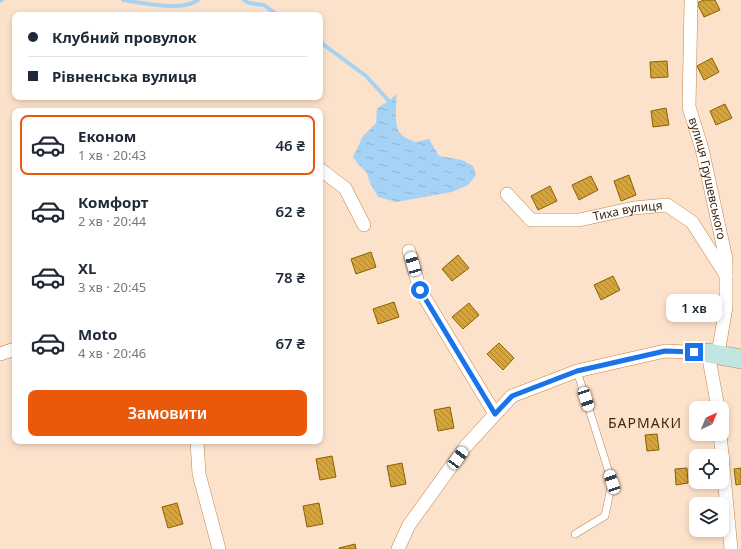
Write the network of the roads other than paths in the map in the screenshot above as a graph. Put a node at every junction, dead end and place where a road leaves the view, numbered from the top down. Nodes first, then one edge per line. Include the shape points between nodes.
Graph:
1 (690, 3) dead end
2 (323, 172) edge
3 (507, 194) dead end
4 (364, 225) dead end
5 (409, 250) dead end
6 (726, 274) junction
7 (12, 350) edge
8 (0, 354) edge
9 (713, 354) junction
10 (741, 359) edge
11 (577, 371) junction
12 (717, 401) edge
13 (495, 414) junction
14 (721, 441) edge
15 (197, 444) edge
16 (575, 534) dead end
17 (219, 549) edge
18 (398, 549) edge
19 (731, 549) edge

1 - 6 street, вулиця Грушевського via 689,107 704,156 726,259
2 - 4 street via 345,188
3 - 6 street, Тиха вулиця via 531,220 578,220 634,208 667,205 692,222
5 - 13 street via 420,290
6 - 9 street, вулиця Грушевського via 726,307
7 - 8 street
9 - 10 street
9 - 11 street via 665,351
9 - 12 street
11 - 13 street via 512,396
11 - 16 lane via 612,482 605,516
13 - 18 street via 466,446 409,525
14 - 19 street
15 - 17 street via 199,474

